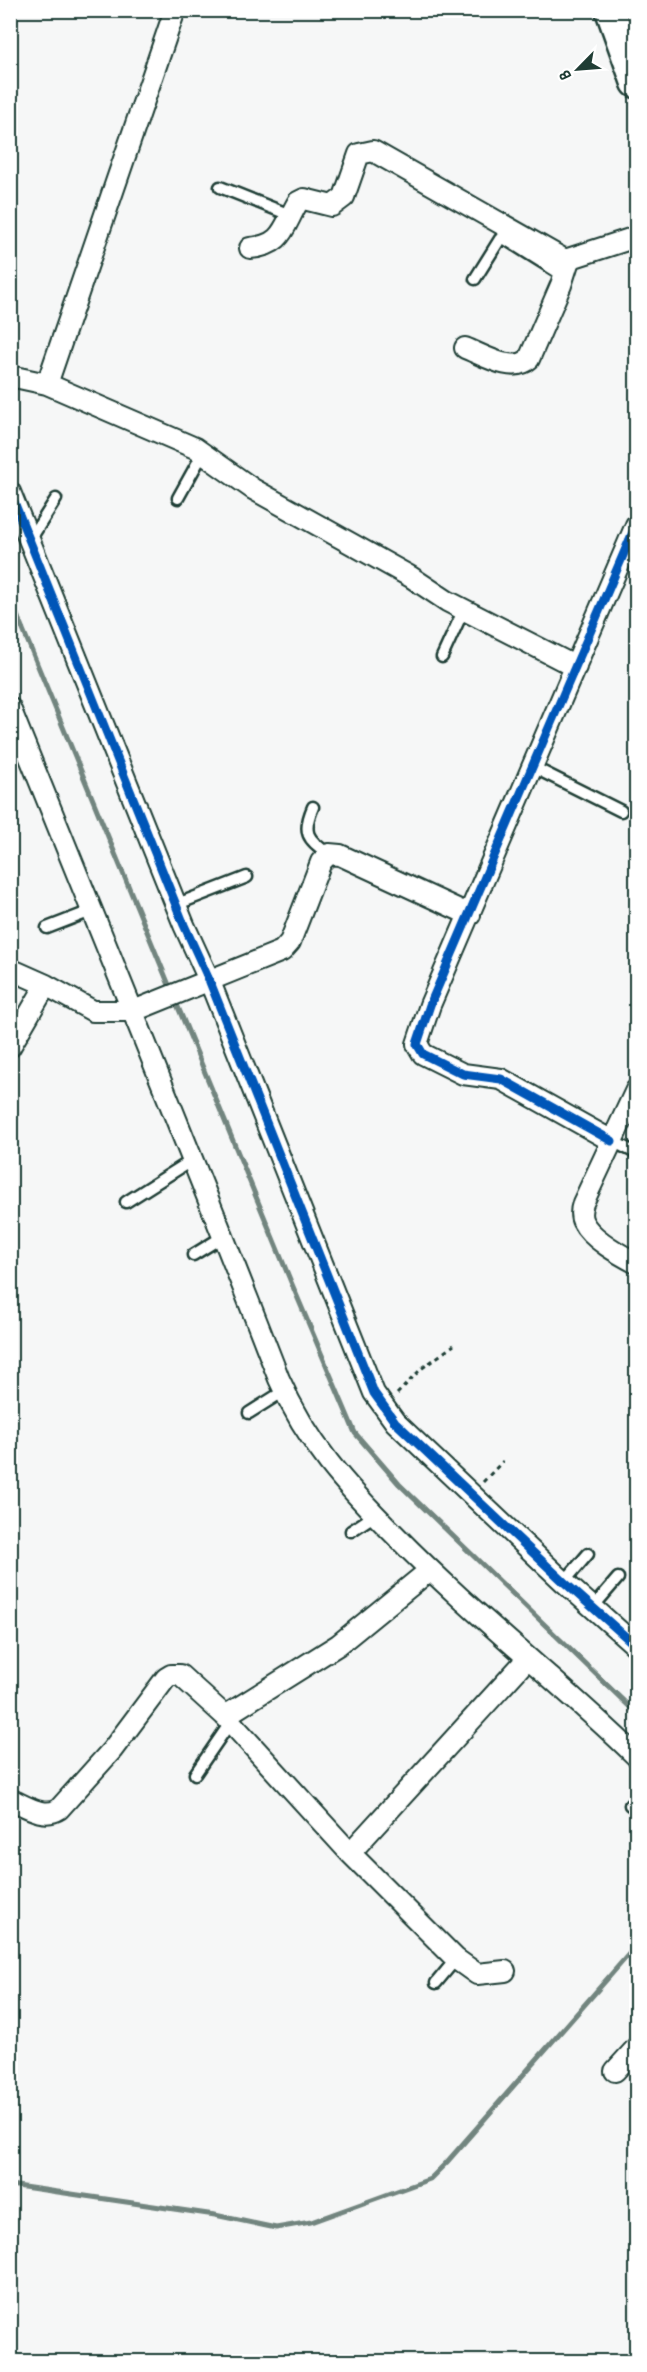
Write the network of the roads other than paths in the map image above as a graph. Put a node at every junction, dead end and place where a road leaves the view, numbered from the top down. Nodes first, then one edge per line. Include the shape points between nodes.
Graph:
1 (175, 10) edge
2 (610, 10) edge
3 (636, 83) edge
4 (220, 187) dead end
5 (290, 215) junction
6 (636, 237) edge
7 (250, 248) dead end
8 (567, 268) junction
9 (475, 279) dead end
10 (465, 348) dead end
11 (10, 376) edge
12 (47, 384) junction
13 (203, 453) junction
14 (10, 492) edge
15 (178, 498) dead end
16 (56, 499) dead end
17 (636, 525) edge
18 (30, 540) junction
19 (464, 609) junction
20 (442, 657) dead end
21 (576, 667) junction
22 (10, 708) edge
23 (533, 767) junction
24 (313, 807) dead end
25 (621, 811) dead end
26 (329, 854) junction
27 (247, 877) dead end
28 (176, 905) junction
29 (91, 911) junction
30 (470, 915) junction
31 (47, 928) dead end
32 (10, 969) edge
33 (206, 983) junction
34 (46, 985) junction
35 (136, 1010) junction
36 (10, 1047) edge
37 (636, 1090) edge
38 (612, 1141) junction
39 (636, 1153) edge
40 (194, 1159) junction
41 (126, 1202) dead end
42 (224, 1236) junction
43 (193, 1255) dead end
44 (636, 1263) edge
45 (284, 1391) junction
46 (249, 1413) dead end
47 (375, 1515) junction
48 (351, 1531) dead end
49 (588, 1554) dead end
50 (430, 1570) junction
51 (618, 1578) dead end
52 (564, 1582) junction
53 (593, 1607) junction
54 (636, 1646) edge
55 (528, 1658) junction
56 (227, 1720) junction
57 (636, 1756) edge
58 (195, 1774) dead end
59 (10, 1799) edge
60 (350, 1853) junction
61 (456, 1959) junction
62 (505, 1971) dead end
63 (436, 1983) dead end
64 (636, 2048) edge
65 (615, 2071) dead end

1 - 12 street
2 - 3 main road
4 - 5 lane
5 - 7 street via 275,242
5 - 8 street via 304,199 332,206 344,197 359,154 373,151 565,260
6 - 8 street
8 - 9 lane via 500,239
8 - 10 street via 523,364 500,362
11 - 12 street
12 - 13 street
13 - 15 lane
13 - 19 street via 253,489
14 - 18 street
16 - 18 lane
17 - 21 street
18 - 28 street
19 - 20 lane
19 - 21 street
21 - 23 street
22 - 29 street
23 - 25 lane
23 - 30 street
24 - 26 lane via 308,818 308,837
26 - 30 street via 340,855
26 - 33 street via 321,862 287,947
27 - 28 lane
28 - 33 street
29 - 31 lane
29 - 35 street
30 - 38 street via 430,1005 417,1044 419,1050 463,1074 501,1079
32 - 34 street
33 - 35 street
33 - 52 street via 374,1393 395,1422
34 - 35 street via 93,1011
34 - 36 street
35 - 40 street
37 - 38 street
38 - 39 lane
38 - 44 street via 583,1203 581,1216 586,1227
40 - 41 lane
40 - 42 street
42 - 43 lane
42 - 45 street
45 - 46 lane
45 - 47 street via 323,1457
47 - 48 lane
47 - 50 street
49 - 52 lane
50 - 55 street
50 - 56 street via 338,1645
51 - 53 lane
52 - 53 street
53 - 54 street
55 - 57 street
55 - 60 street
56 - 58 lane
56 - 59 street via 187,1679 171,1675 59,1809 45,1814
56 - 60 street
60 - 61 street
61 - 62 street via 477,1974
61 - 63 lane
64 - 65 street

